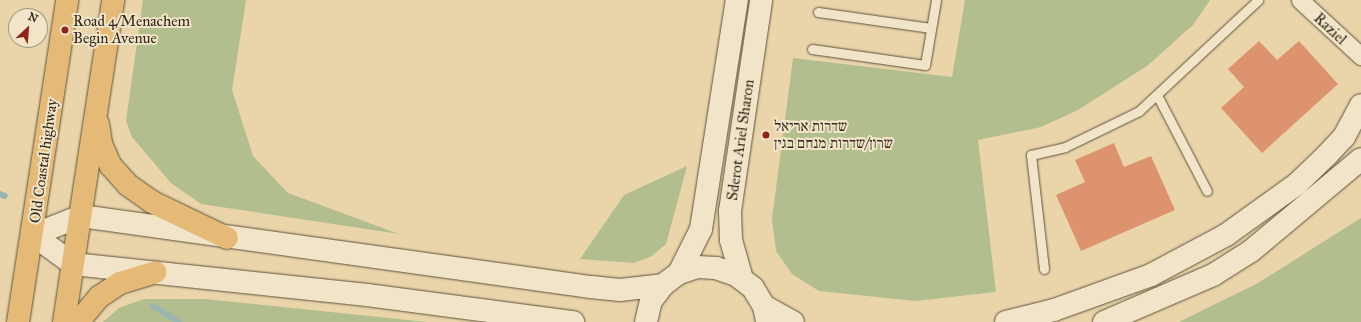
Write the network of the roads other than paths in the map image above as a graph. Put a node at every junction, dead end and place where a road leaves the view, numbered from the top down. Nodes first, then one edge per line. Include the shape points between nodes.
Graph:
1 (67, 0) edge
2 (113, 0) edge
3 (737, 0) edge
4 (761, 0) edge
5 (936, 0) edge
6 (1258, 0) edge
7 (1300, 0) edge
8 (818, 12) dead end
9 (931, 28) junction
10 (812, 49) dead end
11 (1361, 56) edge
12 (1157, 96) junction
13 (1361, 105) edge
14 (96, 113) junction
15 (1361, 159) edge
16 (1207, 191) dead end
17 (80, 216) junction
18 (33, 235) junction
19 (227, 238) junction
20 (73, 264) junction
21 (1044, 268) dead end
22 (155, 272) junction
23 (671, 279) junction
24 (742, 279) junction
25 (765, 314) edge
26 (18, 322) edge
27 (64, 322) edge
28 (78, 322) edge
29 (573, 322) edge
30 (646, 322) edge
31 (793, 322) edge
32 (1006, 322) edge
33 (1104, 322) edge

1 - 18 highway, Old Coastal highway
2 - 14 highway
3 - 23 street, Sderot Ariel Sharon via 701,229
4 - 24 street, Sderot Ariel Sharon via 730,212 730,240
5 - 9 lane
6 - 12 lane
7 - 11 street, Raziel
8 - 9 lane
9 - 10 lane via 925,65
12 - 16 lane
12 - 21 lane via 1139,111 1065,147 1031,155
13 - 32 street via 1344,137 1327,155 1296,184 1226,235 1151,275 1054,310
14 - 17 highway
14 - 19 highway via 101,144 111,166 128,185 152,202
15 - 33 street via 1251,250 1213,274
17 - 18 street
17 - 19 street
17 - 20 highway
18 - 20 street
18 - 26 highway, Old Coastal highway
19 - 23 street via 591,288 620,290
20 - 22 street
20 - 27 highway
22 - 28 highway via 120,283 99,297
22 - 29 street
23 - 24 street via 697,268 716,268
23 - 30 street, Sderot Ariel Sharon via 652,301
24 - 25 street via 753,288
25 - 31 street

